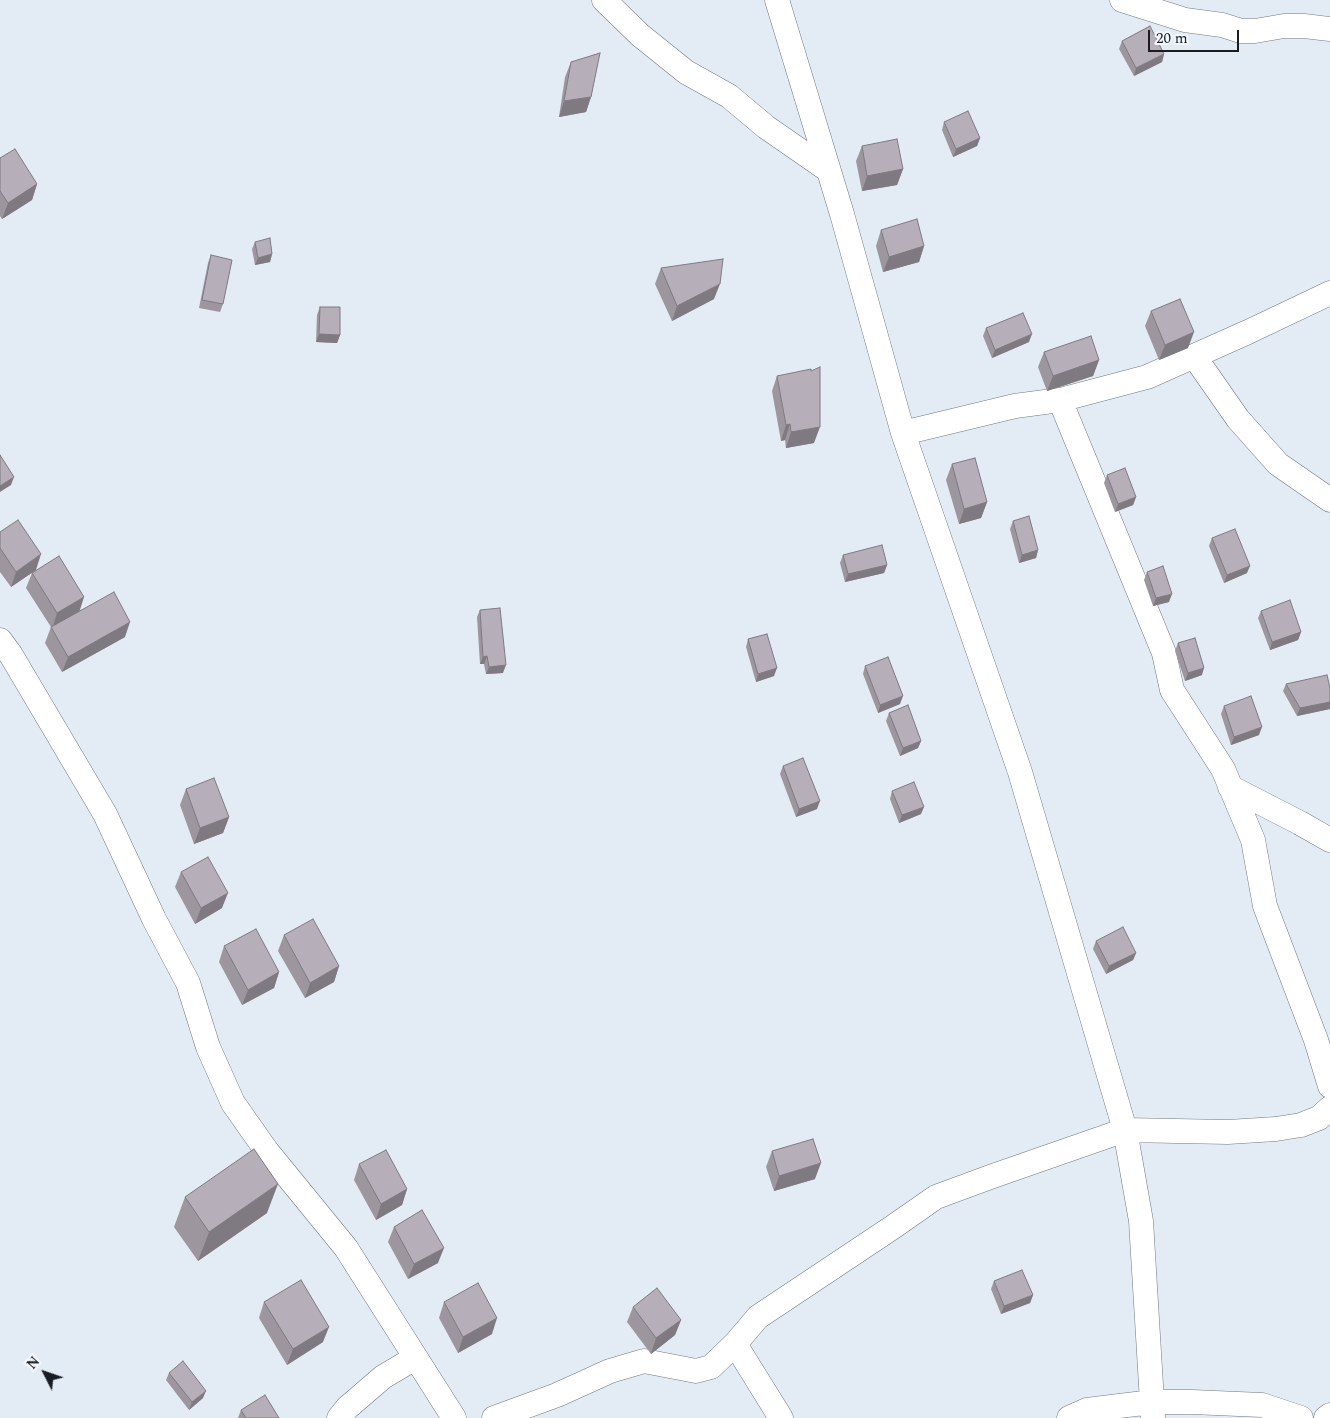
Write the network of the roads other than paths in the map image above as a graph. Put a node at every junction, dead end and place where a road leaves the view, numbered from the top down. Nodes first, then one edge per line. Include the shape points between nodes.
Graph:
1 (604, 0) edge
2 (777, 0) edge
3 (1122, 0) edge
4 (1330, 29) edge
5 (828, 170) junction
6 (1330, 293) edge
7 (1194, 356) junction
8 (1060, 400) junction
9 (903, 433) junction
10 (1330, 500) edge
11 (0, 640) edge
12 (1230, 787) junction
13 (1330, 840) edge
14 (1330, 1086) edge
15 (1330, 1108) edge
16 (1125, 1130) junction
17 (735, 1344) junction
18 (415, 1358) junction
19 (1153, 1410) edge
20 (1330, 1415) edge
21 (338, 1418) edge
22 (454, 1418) edge
23 (494, 1418) edge
24 (781, 1418) edge
25 (1069, 1418) edge
26 (1300, 1418) edge
27 (1326, 1418) edge

1 - 5 street via 640,35 686,72 729,96 766,127
2 - 5 street
3 - 4 street via 1186,20 1241,31 1284,26
5 - 9 street
6 - 7 street
7 - 8 street via 1147,377
7 - 10 street via 1238,419 1278,464
8 - 9 street via 1015,406
8 - 12 street via 1164,653 1172,690 1223,769
9 - 16 street via 1020,772
11 - 18 street via 105,814 188,983 208,1047 233,1103 266,1150 346,1248
12 - 13 street
12 - 14 street via 1253,840 1265,906
15 - 16 street via 1319,1118 1276,1129 1228,1132
16 - 17 street via 936,1197 758,1318
16 - 19 street via 1141,1221
17 - 23 street via 704,1369 696,1371 644,1361
17 - 24 street
18 - 21 street via 383,1377
18 - 22 street
19 - 25 street via 1087,1410
19 - 26 street via 1192,1402 1262,1405
20 - 27 street

